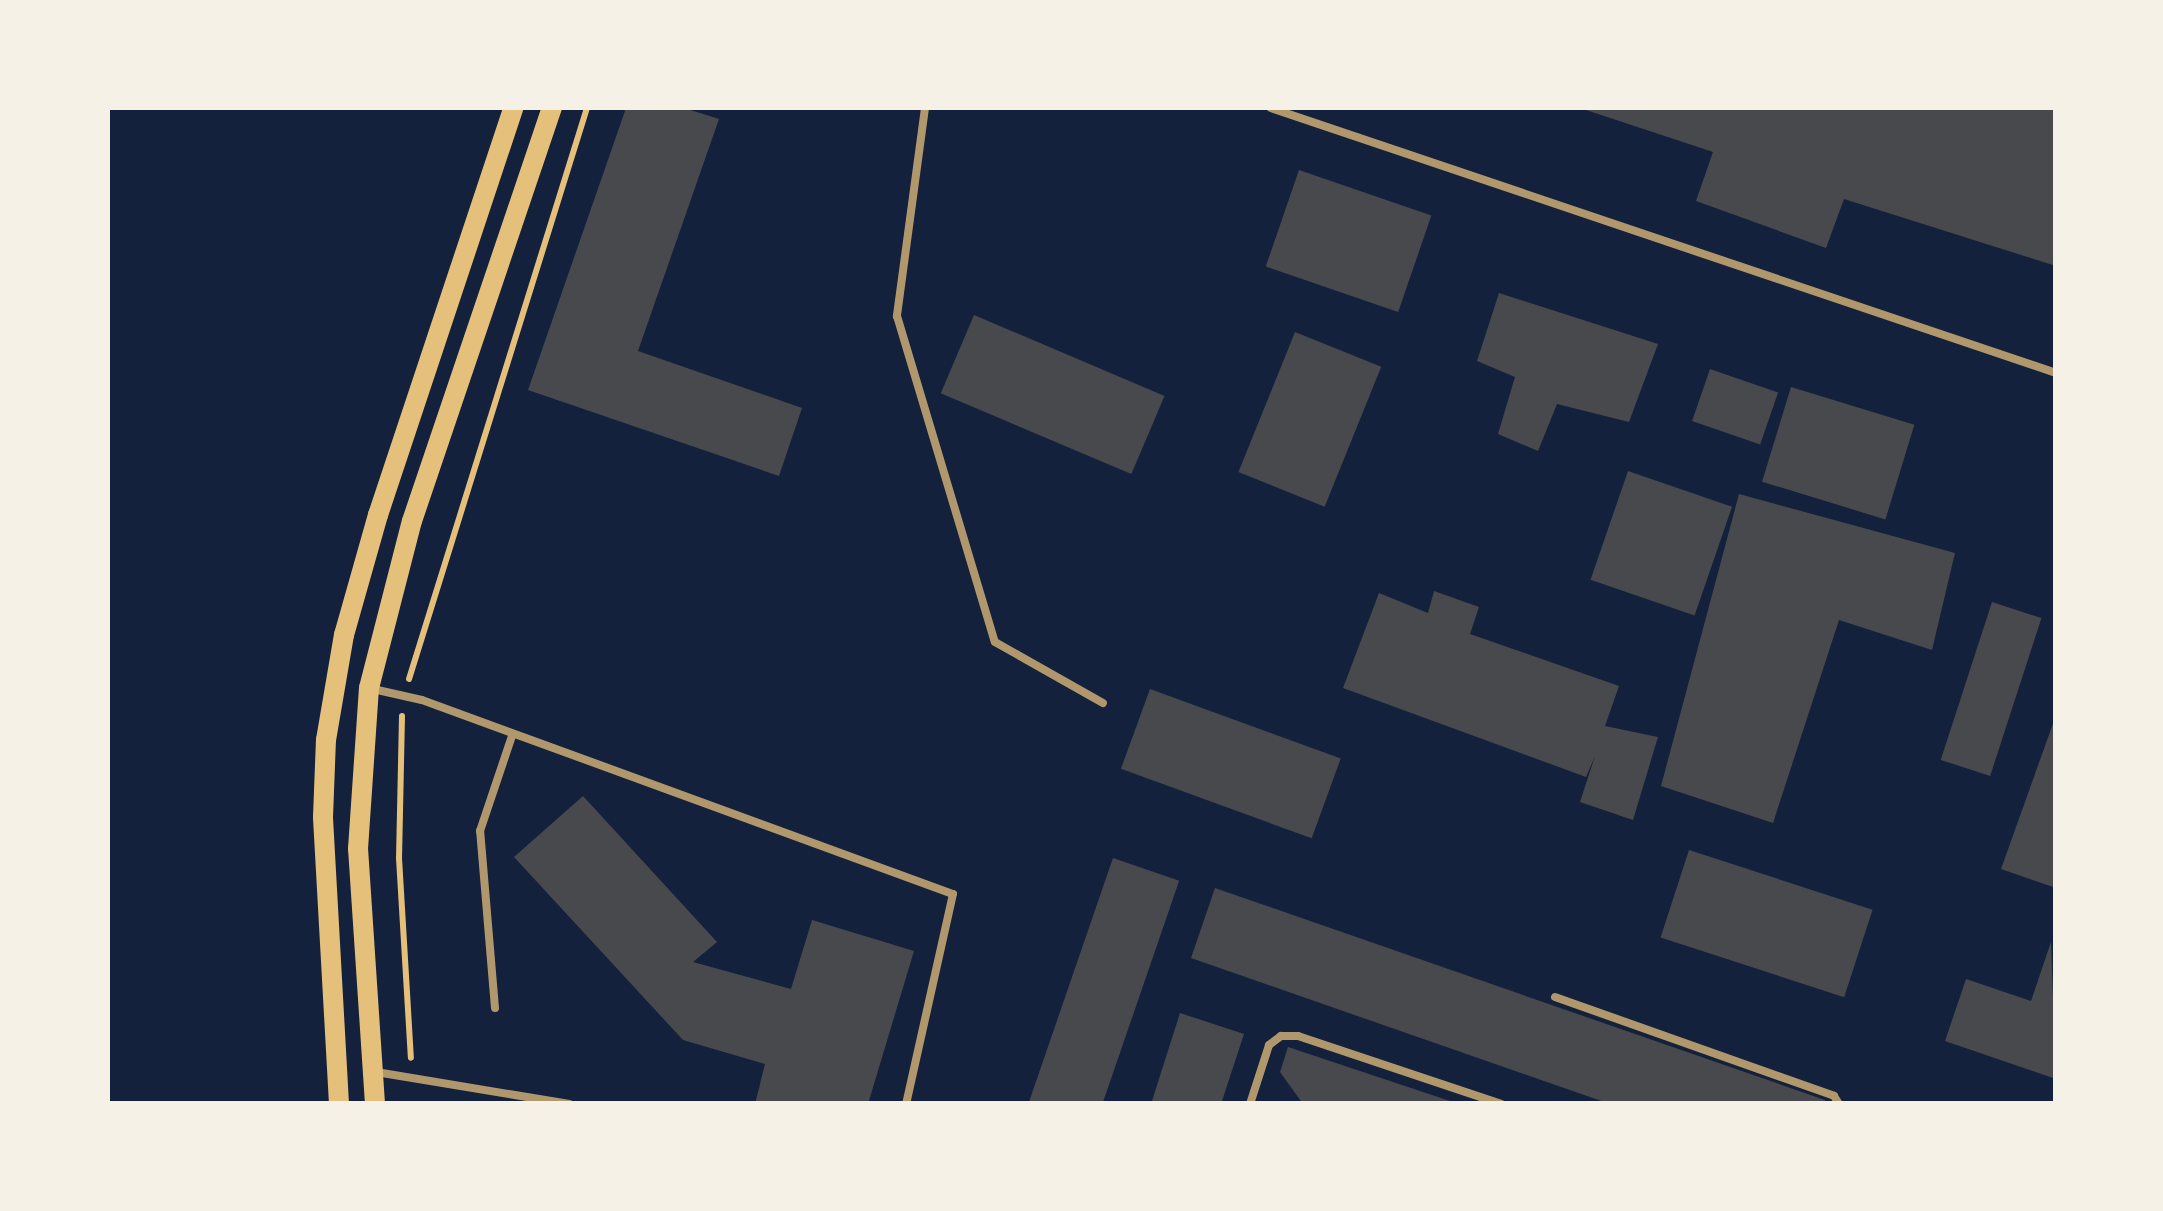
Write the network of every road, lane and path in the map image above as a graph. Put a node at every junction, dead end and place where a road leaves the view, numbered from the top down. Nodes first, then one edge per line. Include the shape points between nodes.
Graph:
1 (514, 108) edge
2 (552, 108) edge
3 (587, 108) edge
4 (925, 108) edge
5 (1270, 108) edge
6 (2056, 372) edge
7 (369, 688) junction
8 (404, 697) junction
9 (1103, 703) dead end
10 (512, 736) junction
11 (1555, 997) dead end
12 (495, 1008) dead end
13 (372, 1072) junction
14 (412, 1073) junction
15 (339, 1104) edge
16 (376, 1104) edge
17 (569, 1104) edge
18 (906, 1104) edge
19 (1250, 1104) edge
20 (1500, 1104) edge
21 (1839, 1104) edge

1 - 15 main road via 378,514 329,723 323,817
2 - 7 main road via 412,522
3 - 8 path
4 - 9 lane via 897,316 913,370 995,642
5 - 6 lane
7 - 8 lane
7 - 13 main road via 358,849
8 - 10 lane
8 - 14 path via 399,858
10 - 12 lane via 480,831
10 - 18 lane via 954,894
11 - 21 lane via 1834,1096
13 - 14 lane
13 - 16 main road
14 - 17 lane
19 - 20 lane via 1270,1045 1281,1036 1298,1036

